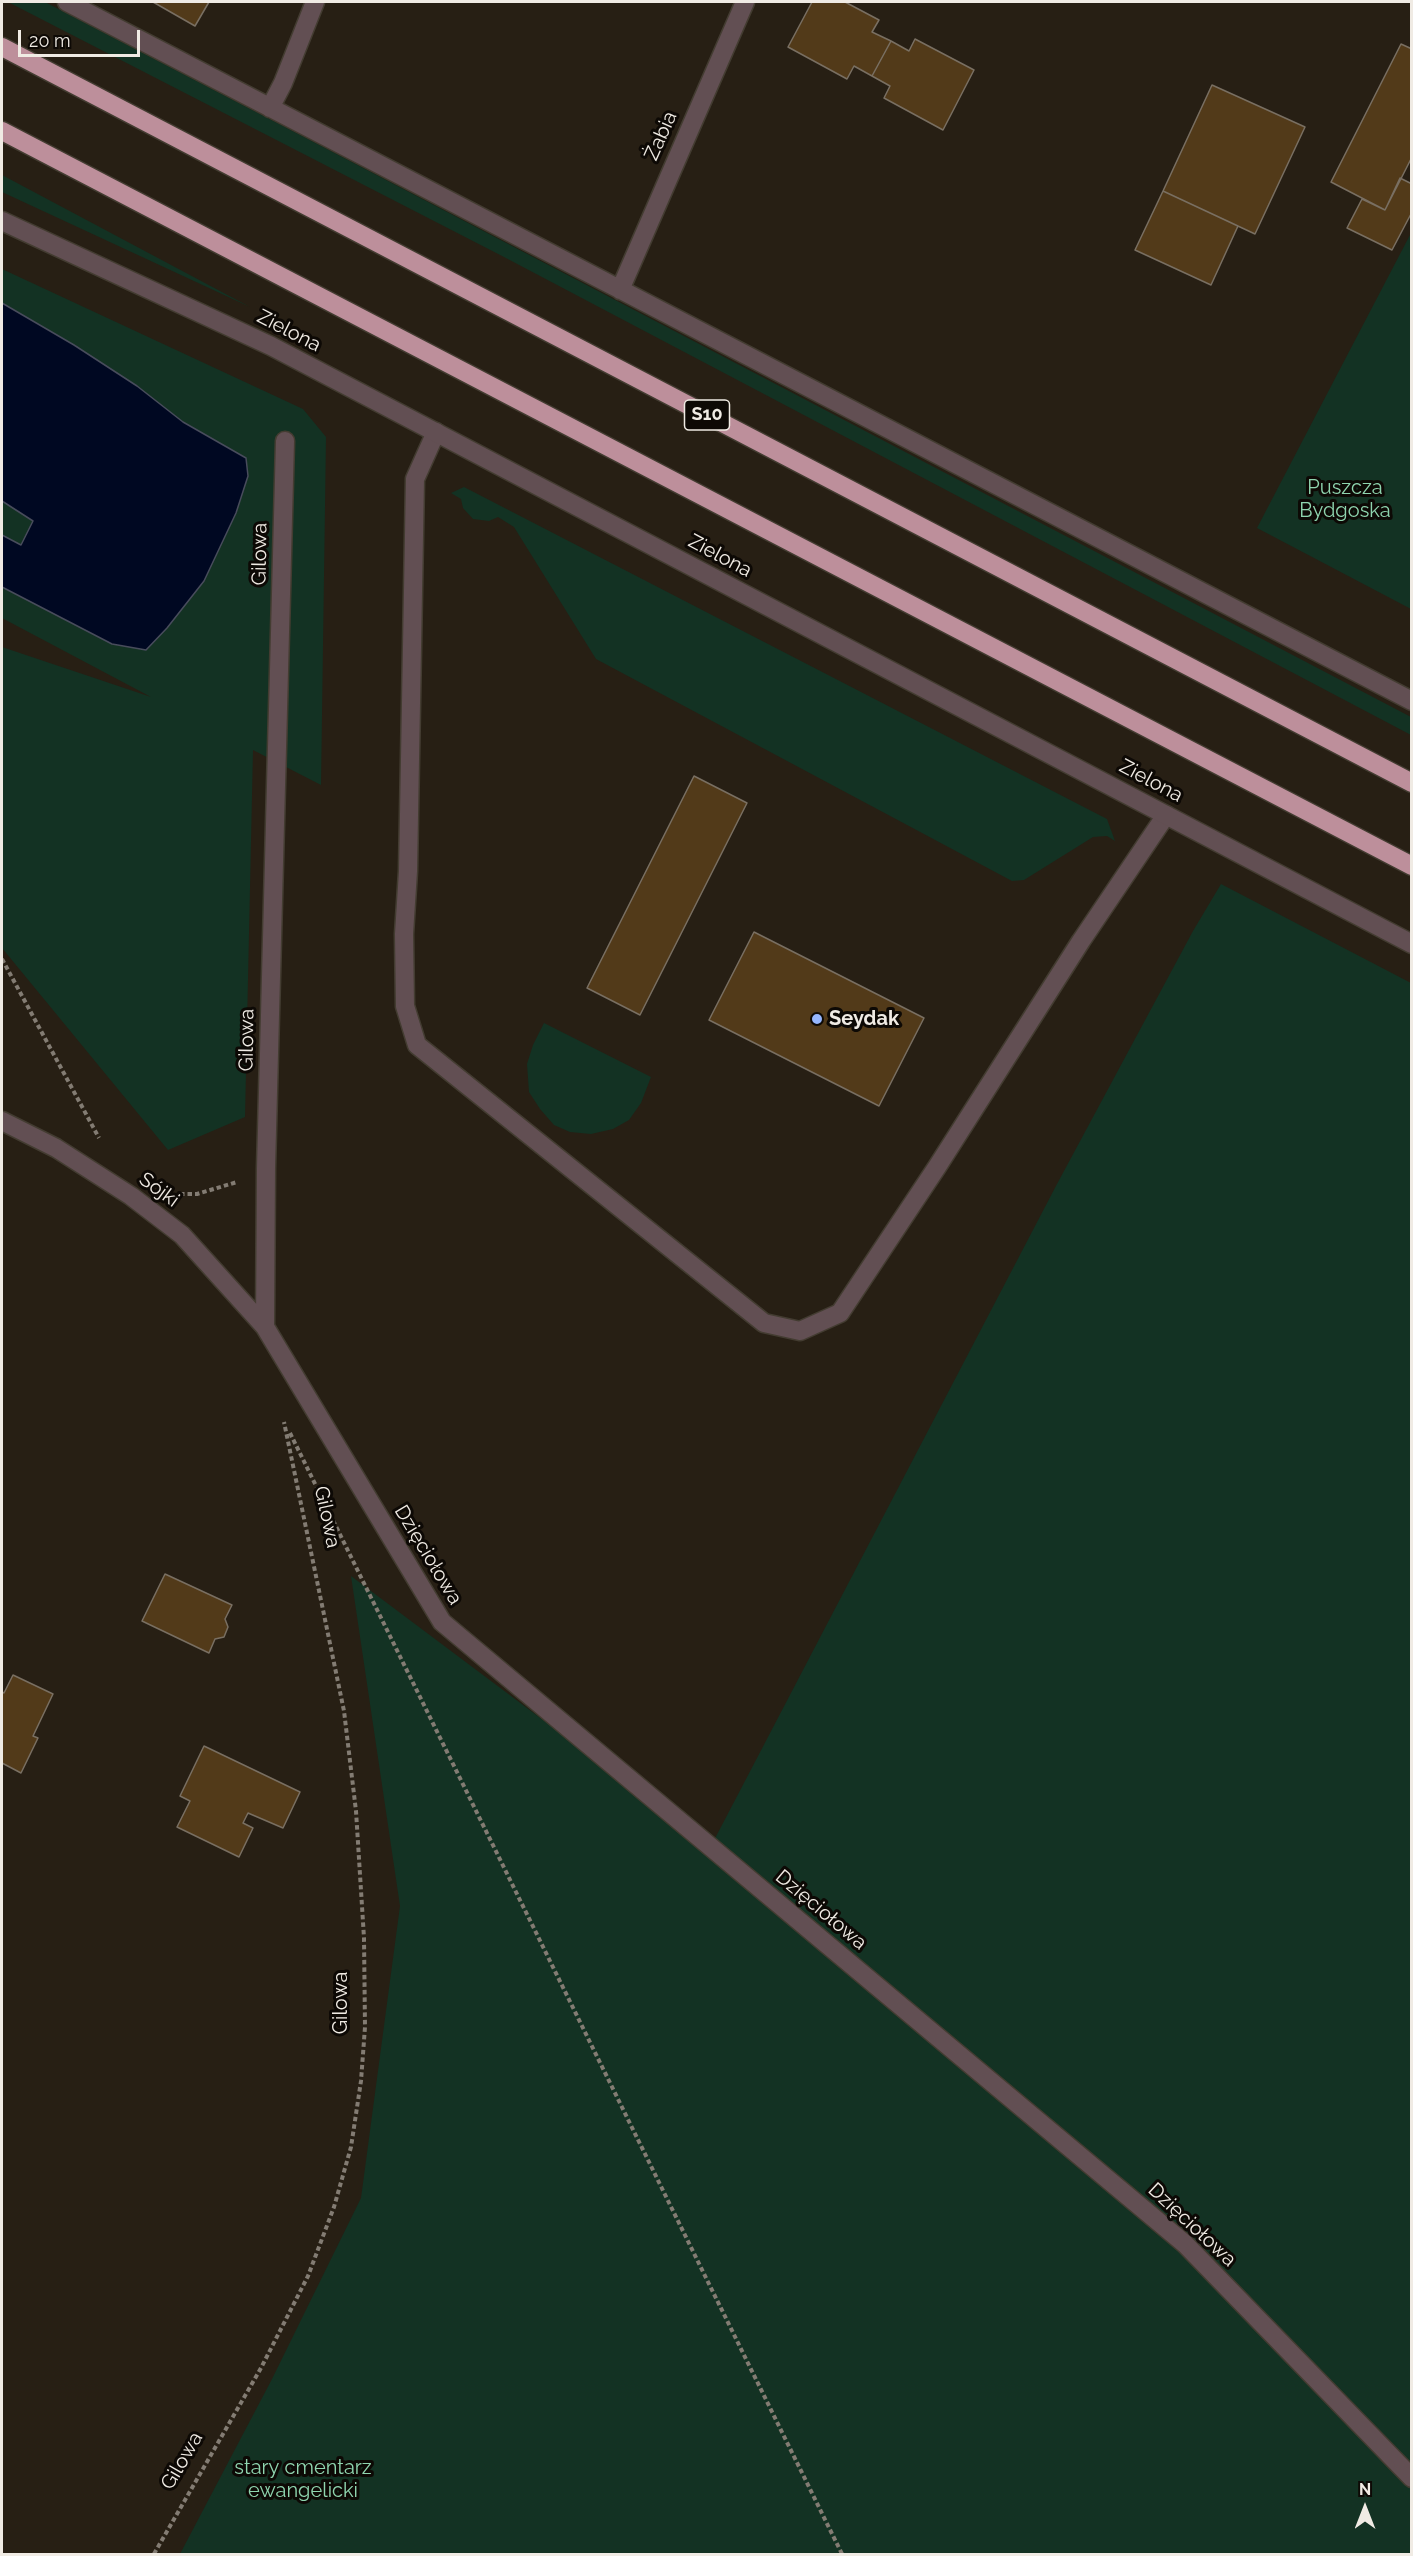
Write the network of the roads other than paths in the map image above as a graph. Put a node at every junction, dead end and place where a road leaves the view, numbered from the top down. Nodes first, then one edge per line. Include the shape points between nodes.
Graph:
1 (67, 2) edge
2 (315, 2) edge
3 (745, 2) edge
4 (2, 47) edge
5 (270, 108) junction
6 (2, 131) edge
7 (2, 221) edge
8 (620, 290) junction
9 (436, 432) junction
10 (285, 441) dead end
11 (1412, 701) edge
12 (1412, 783) edge
13 (1166, 815) junction
14 (1412, 866) edge
15 (1412, 944) edge
16 (2, 1121) edge
17 (265, 1327) junction
18 (1412, 2478) edge

1 - 5 street
2 - 5 street
3 - 8 street, Żabia
4 - 12 highway, S10
5 - 8 street
6 - 14 highway
7 - 9 street, Zielona via 271,346
8 - 11 street
9 - 13 street, Zielona
9 - 13 street via 415,479 404,934 405,1006 417,1045 764,1323 800,1331 840,1313
10 - 17 street, Gilowa
13 - 15 street, Zielona
16 - 17 street, Sójki via 56,1148 182,1234
17 - 18 street, Dzięciołowa via 442,1622 1185,2244

